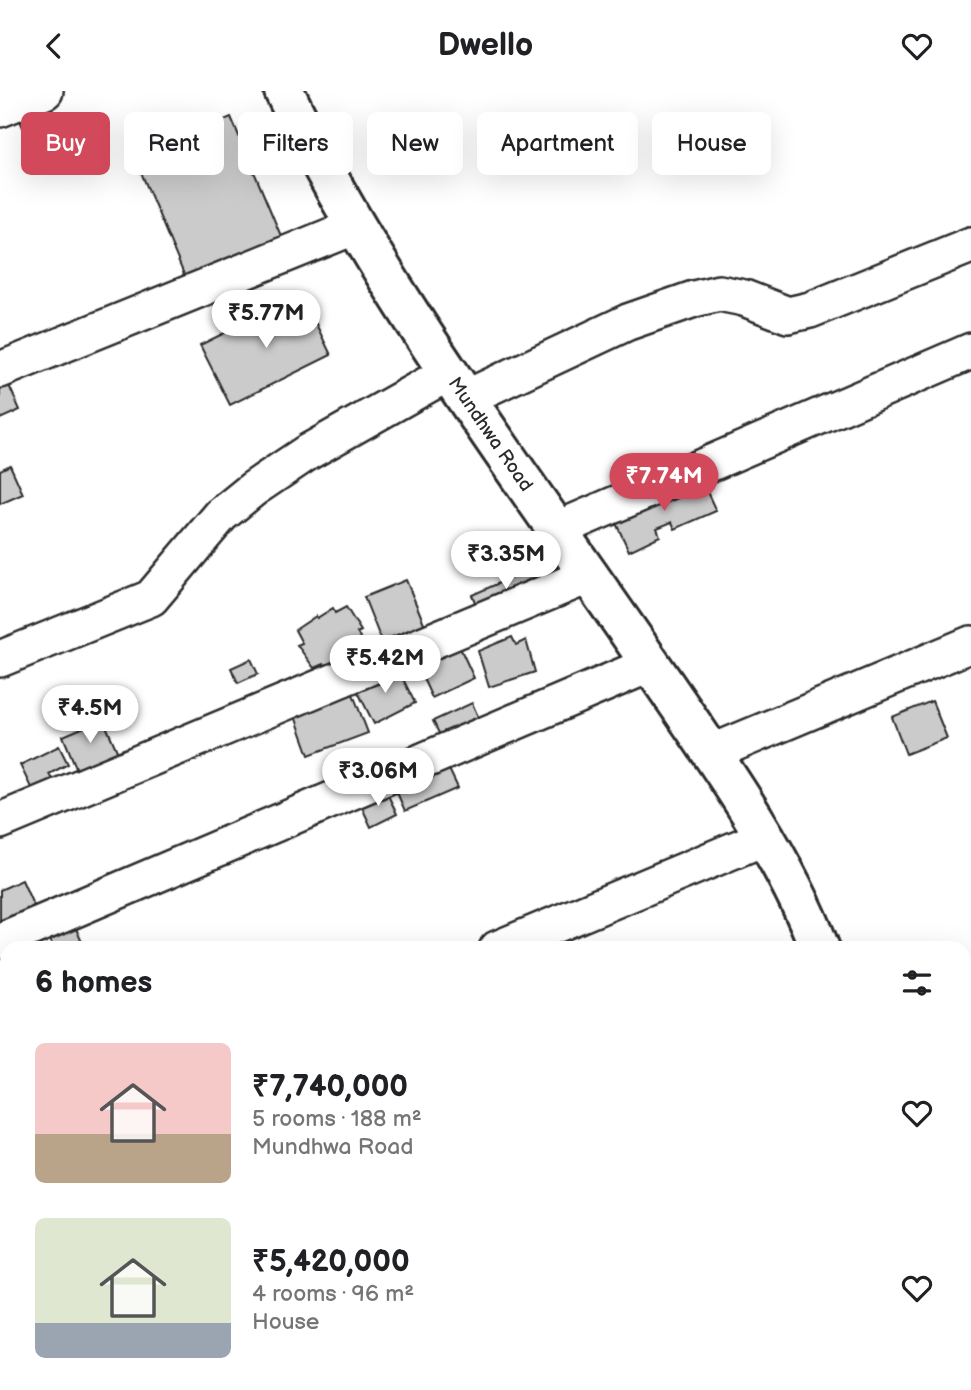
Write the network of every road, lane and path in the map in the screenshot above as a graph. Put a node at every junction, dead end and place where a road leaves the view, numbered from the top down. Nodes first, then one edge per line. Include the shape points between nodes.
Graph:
1 (45, 91) edge
2 (284, 91) edge
3 (0, 110) edge
4 (356, 226) junction
5 (971, 245) edge
6 (971, 351) edge
7 (0, 370) edge
8 (459, 384) junction
9 (558, 529) junction
10 (590, 575) junction
11 (971, 644) edge
12 (0, 659) edge
13 (650, 664) junction
14 (711, 753) junction
15 (0, 821) edge
16 (763, 838) junction
17 (0, 941) edge
18 (516, 941) edge
19 (817, 941) edge

1 - 3 street
2 - 4 main road, Mundhwa Road
4 - 7 street
4 - 8 main road, Mundhwa Road
5 - 8 street via 810,310 788,315 744,297 719,293
6 - 9 street
8 - 9 main road, Mundhwa Road
8 - 12 street via 308,452 253,489 221,515 151,598
9 - 10 main road, Mundhwa Road
10 - 13 main road, Mundhwa Road
10 - 15 street
11 - 14 street
13 - 14 main road, Mundhwa Road
13 - 17 street
14 - 16 main road, Mundhwa Road
16 - 18 street
16 - 19 main road, Mundhwa Road via 806,912

